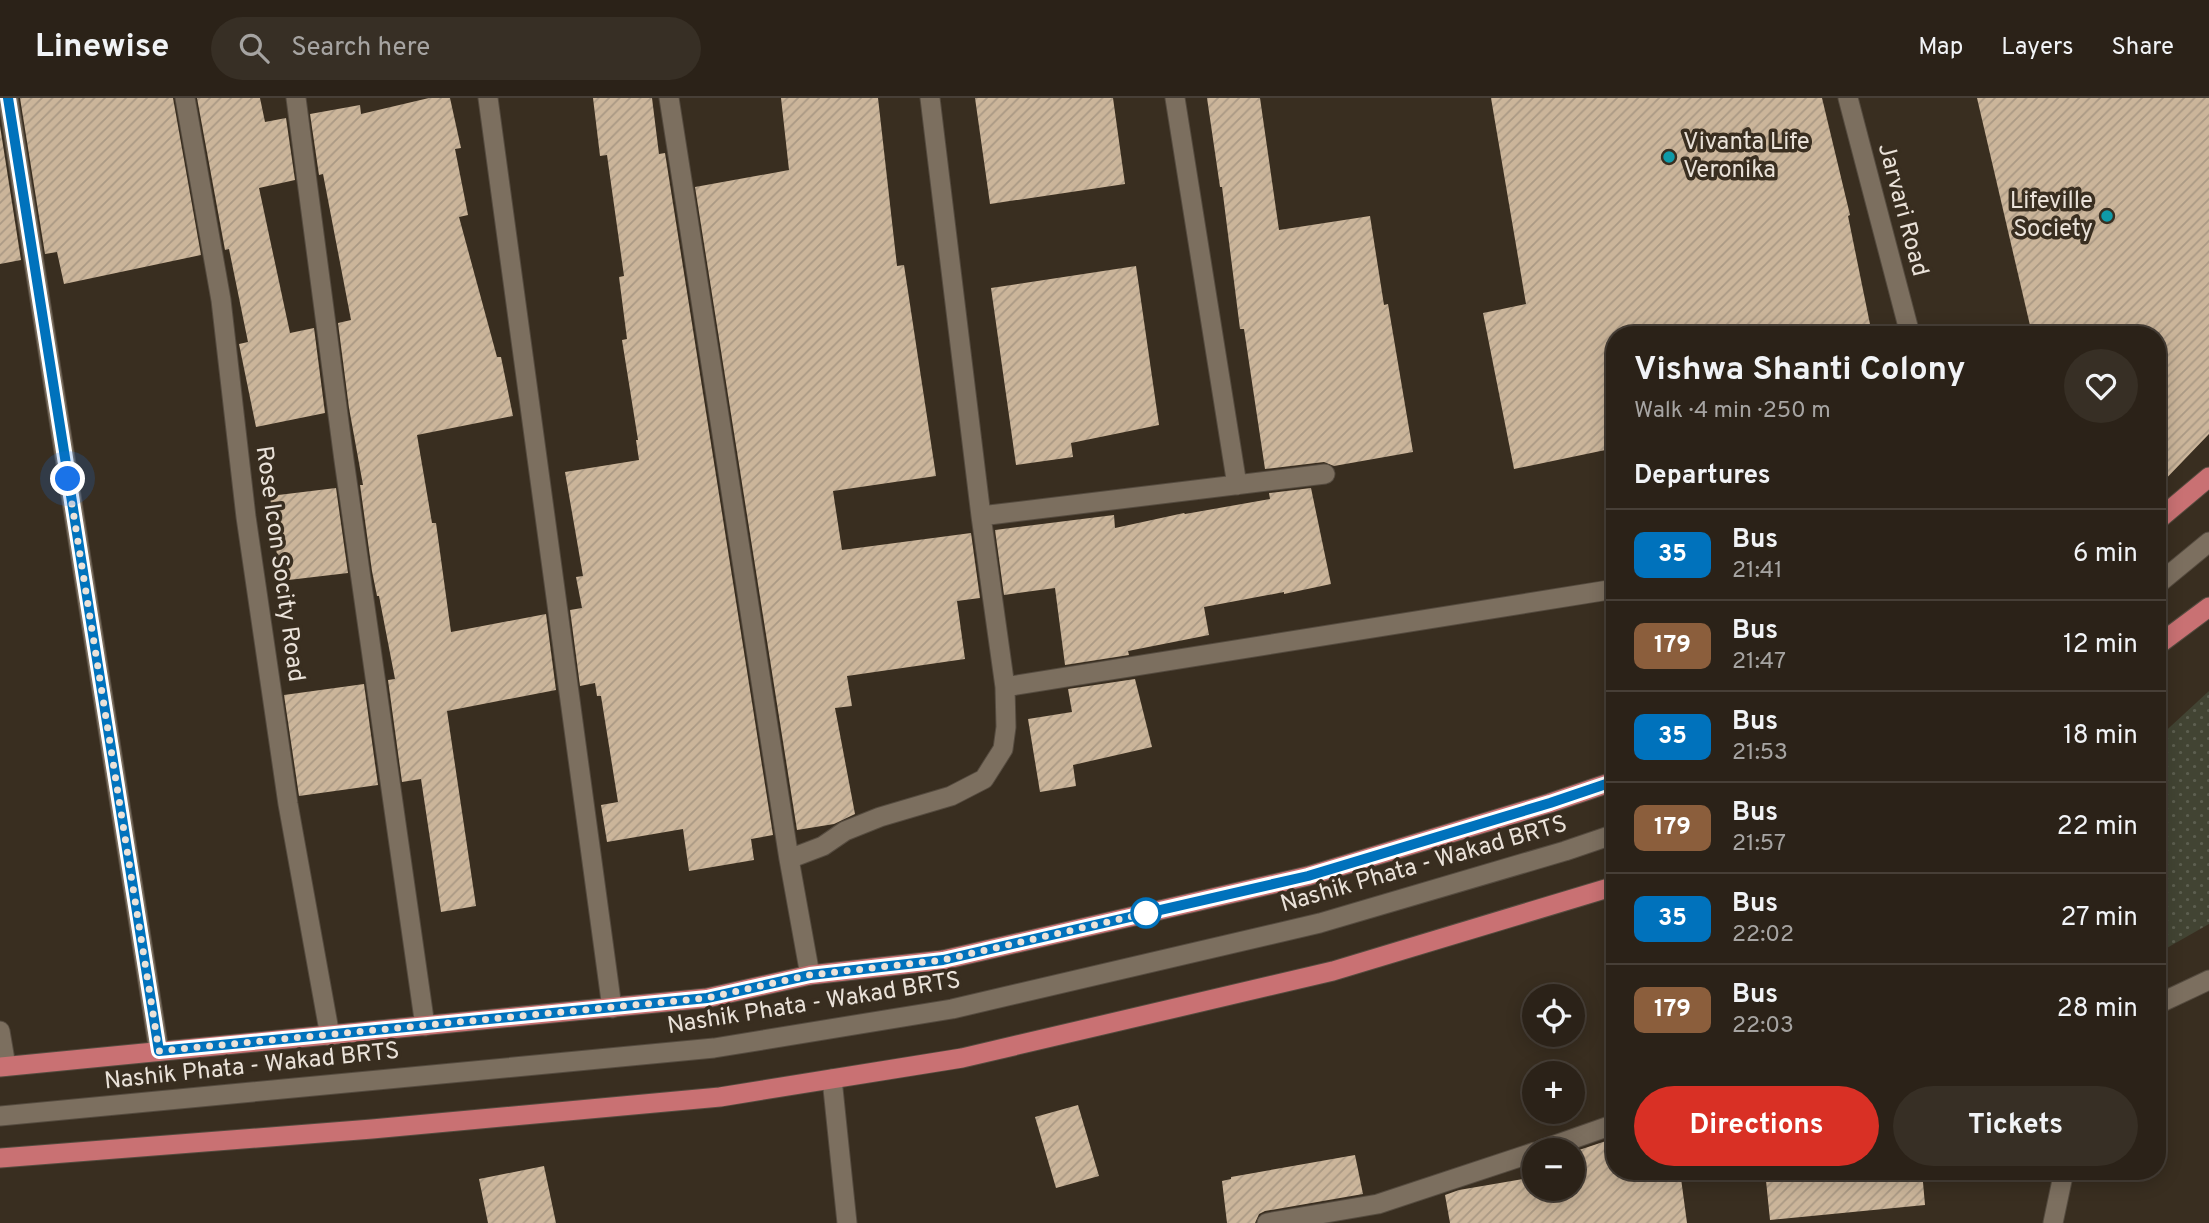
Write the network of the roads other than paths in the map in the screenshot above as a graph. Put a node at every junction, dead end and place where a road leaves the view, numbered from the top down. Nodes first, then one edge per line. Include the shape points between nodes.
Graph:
1 (8, 98) edge
2 (185, 98) edge
3 (296, 98) edge
4 (488, 98) edge
5 (669, 98) edge
6 (930, 98) edge
7 (1175, 98) edge
8 (1848, 98) edge
9 (1908, 326) edge
10 (1325, 474) dead end
11 (2209, 477) edge
12 (1237, 485) junction
13 (2179, 502) junction
14 (2166, 503) edge
15 (2166, 513) edge
16 (981, 516) junction
17 (2209, 542) edge
18 (2166, 577) edge
19 (1606, 590) edge
20 (2209, 607) edge
21 (2166, 639) edge
22 (1005, 687) junction
23 (1606, 784) edge
24 (1606, 837) edge
25 (789, 859) junction
26 (1606, 889) edge
27 (810, 975) junction
28 (2209, 980) edge
29 (2166, 1000) edge
30 (612, 1008) junction
31 (425, 1026) junction
32 (0, 1031) edge
33 (330, 1036) junction
34 (159, 1051) junction
35 (3, 1067) edge
36 (832, 1079) junction
37 (0, 1116) edge
38 (1606, 1127) edge
39 (1575, 1138) edge
40 (1522, 1156) edge
41 (0, 1158) edge
42 (2062, 1180) edge
43 (847, 1223) edge
44 (1267, 1223) edge
45 (2053, 1223) edge

1 - 34 street
2 - 33 street, Rose Icon Socity Road via 221,300 246,517 288,804
3 - 31 street
4 - 30 street
5 - 25 street
6 - 16 street
7 - 12 street
8 - 9 street, Jarvari Road
10 - 12 street
11 - 13 main road
12 - 16 street
13 - 14 main road
13 - 15 main road
16 - 22 street
17 - 18 street
19 - 22 street
20 - 21 main road
22 - 25 street via 1003,749 984,779 951,796 845,831 823,846
23 - 27 main road via 1308,876 943,960
24 - 37 street, Nashik Phata - Wakad BRTS via 1320,923 952,1009 714,1048
25 - 27 street
26 - 36 main road via 1333,971 962,1058
27 - 30 main road via 707,998
28 - 29 street
30 - 31 main road
31 - 33 main road
32 - 35 street
33 - 34 main road
34 - 35 main road
36 - 41 main road via 720,1097
36 - 43 street
38 - 39 street
40 - 44 street via 1391,1200
42 - 45 street

